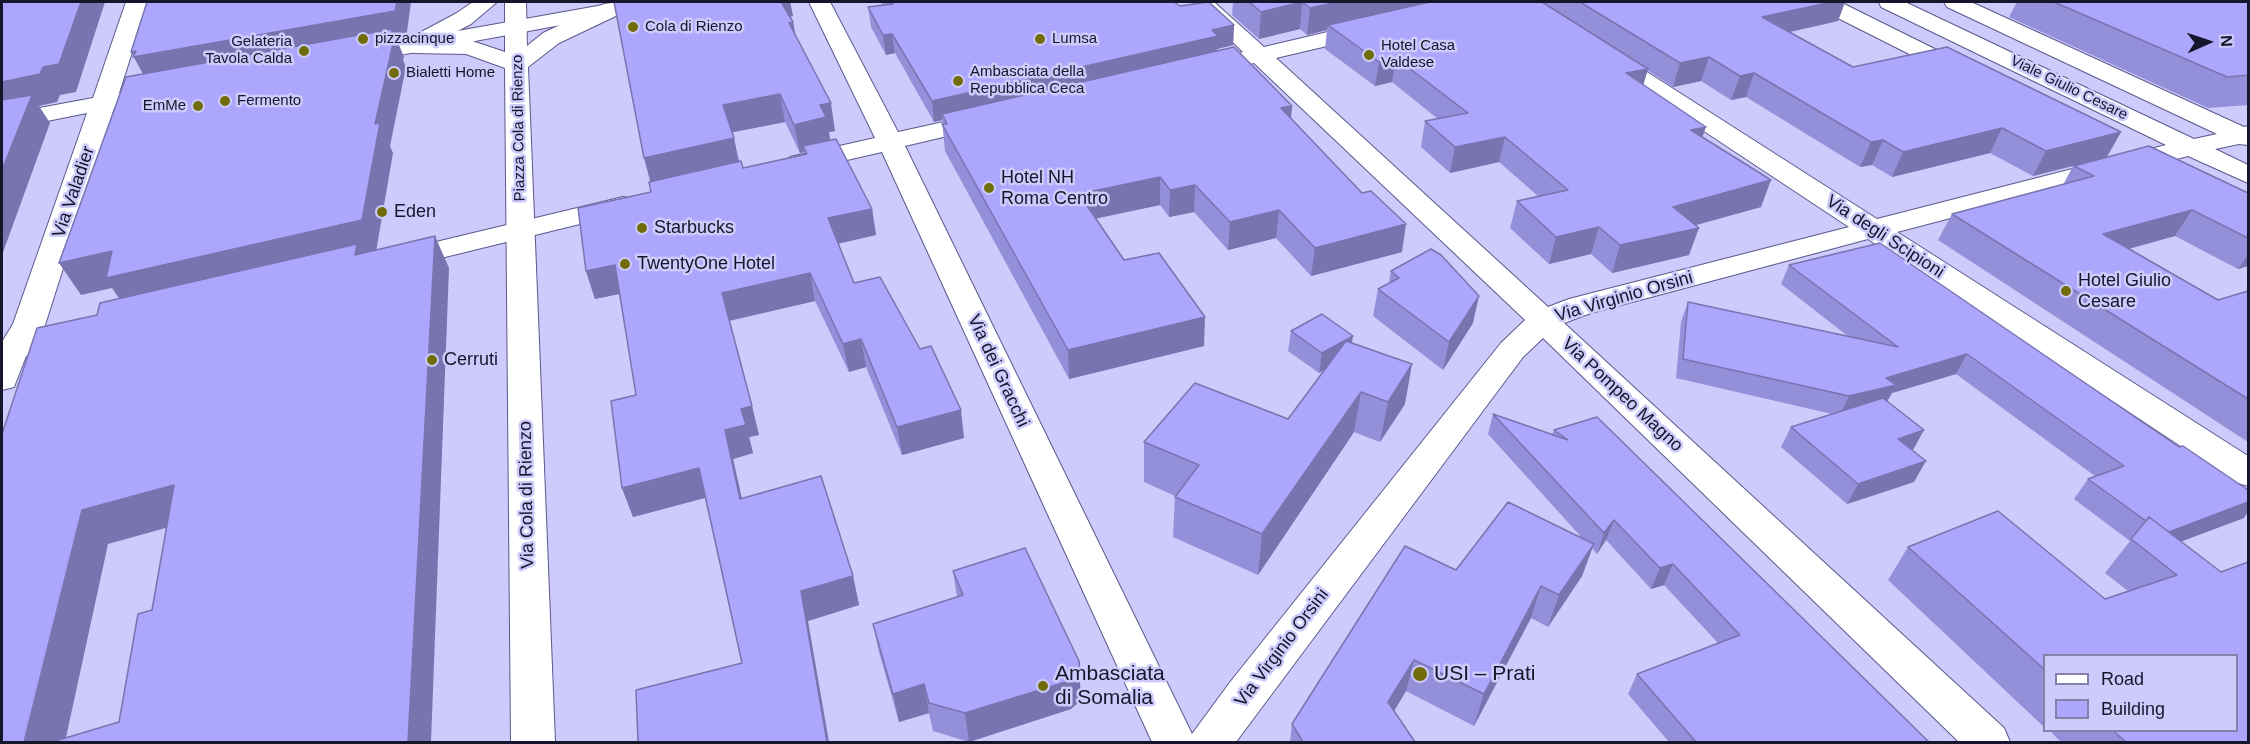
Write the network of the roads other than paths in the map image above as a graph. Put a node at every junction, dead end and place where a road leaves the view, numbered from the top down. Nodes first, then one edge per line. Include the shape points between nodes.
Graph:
1 (137, 2) edge
2 (486, 2) edge
3 (515, 2) edge
4 (568, 2) edge
5 (652, 2) edge
6 (819, 2) edge
7 (1202, 2) edge
8 (1824, 2) edge
9 (1889, 2) edge
10 (1955, 2) edge
11 (612, 9) junction
12 (1391, 24) edge
13 (517, 27) junction
14 (1589, 44) edge
15 (414, 46) junction
16 (1260, 56) junction
17 (333, 61) edge
18 (517, 65) junction
19 (1183, 74) edge
20 (1980, 81) edge
21 (184, 88) edge
22 (103, 104) junction
23 (1003, 116) edge
24 (2, 122) edge
25 (2246, 136) edge
26 (890, 142) junction
27 (2105, 145) edge
28 (2191, 147) junction
29 (2136, 160) junction
30 (779, 168) edge
31 (2248, 175) edge
32 (2169, 177) edge
33 (645, 199) edge
34 (1874, 230) junction
35 (522, 239) junction
36 (373, 265) edge
37 (1543, 321) junction
38 (96, 330) edge
39 (7, 351) edge
40 (2, 379) edge
41 (2248, 473) edge
42 (533, 742) edge
43 (1174, 742) edge
44 (1211, 742) edge
45 (1989, 742) edge

1 - 22 street, Via Valadier
2 - 15 street
3 - 13 street, Piazza Cola di Rienzo
4 - 11 street
5 - 11 street
6 - 26 street, Via dei Gracchi
7 - 16 street, Via Pompeo Magno
8 - 20 street
9 - 28 street, Viale Giulio Cesare
10 - 25 street, Viale Giulio Cesare
11 - 13 street, Piazza Cola di Rienzo
11 - 18 street via 557,35
12 - 16 street
13 - 15 street, Piazza Cola di Rienzo
13 - 18 street, Piazza Cola di Rienzo
14 - 34 street, Via degli Scipioni
15 - 17 street
15 - 18 street via 469,47
16 - 19 street
16 - 37 street, Via Pompeo Magno
18 - 35 street, Piazza Cola di Rienzo
21 - 22 street
22 - 24 street
22 - 39 street, Via Valadier via 28,325
23 - 26 street
25 - 28 street, Via Virginio Orsini
26 - 30 street
26 - 43 street, Via dei Gracchi
27 - 29 street, Viale Giulio Cesare
28 - 29 street, Via Virginio Orsini
28 - 31 street, Viale Giulio Cesare
29 - 32 street, Viale Giulio Cesare
29 - 34 street, Via Virginio Orsini
33 - 35 street, Piazza Cola di Rienzo
34 - 37 street, Via Virginio Orsini via 1580,306
34 - 41 street, Via degli Scipioni
35 - 36 street, Piazza Cola di Rienzo
35 - 42 street, Via Cola di Rienzo
37 - 44 street, Via Virginio Orsini via 1512,350
37 - 45 street, Via Pompeo Magno
38 - 39 street
39 - 40 street, Via Valadier

